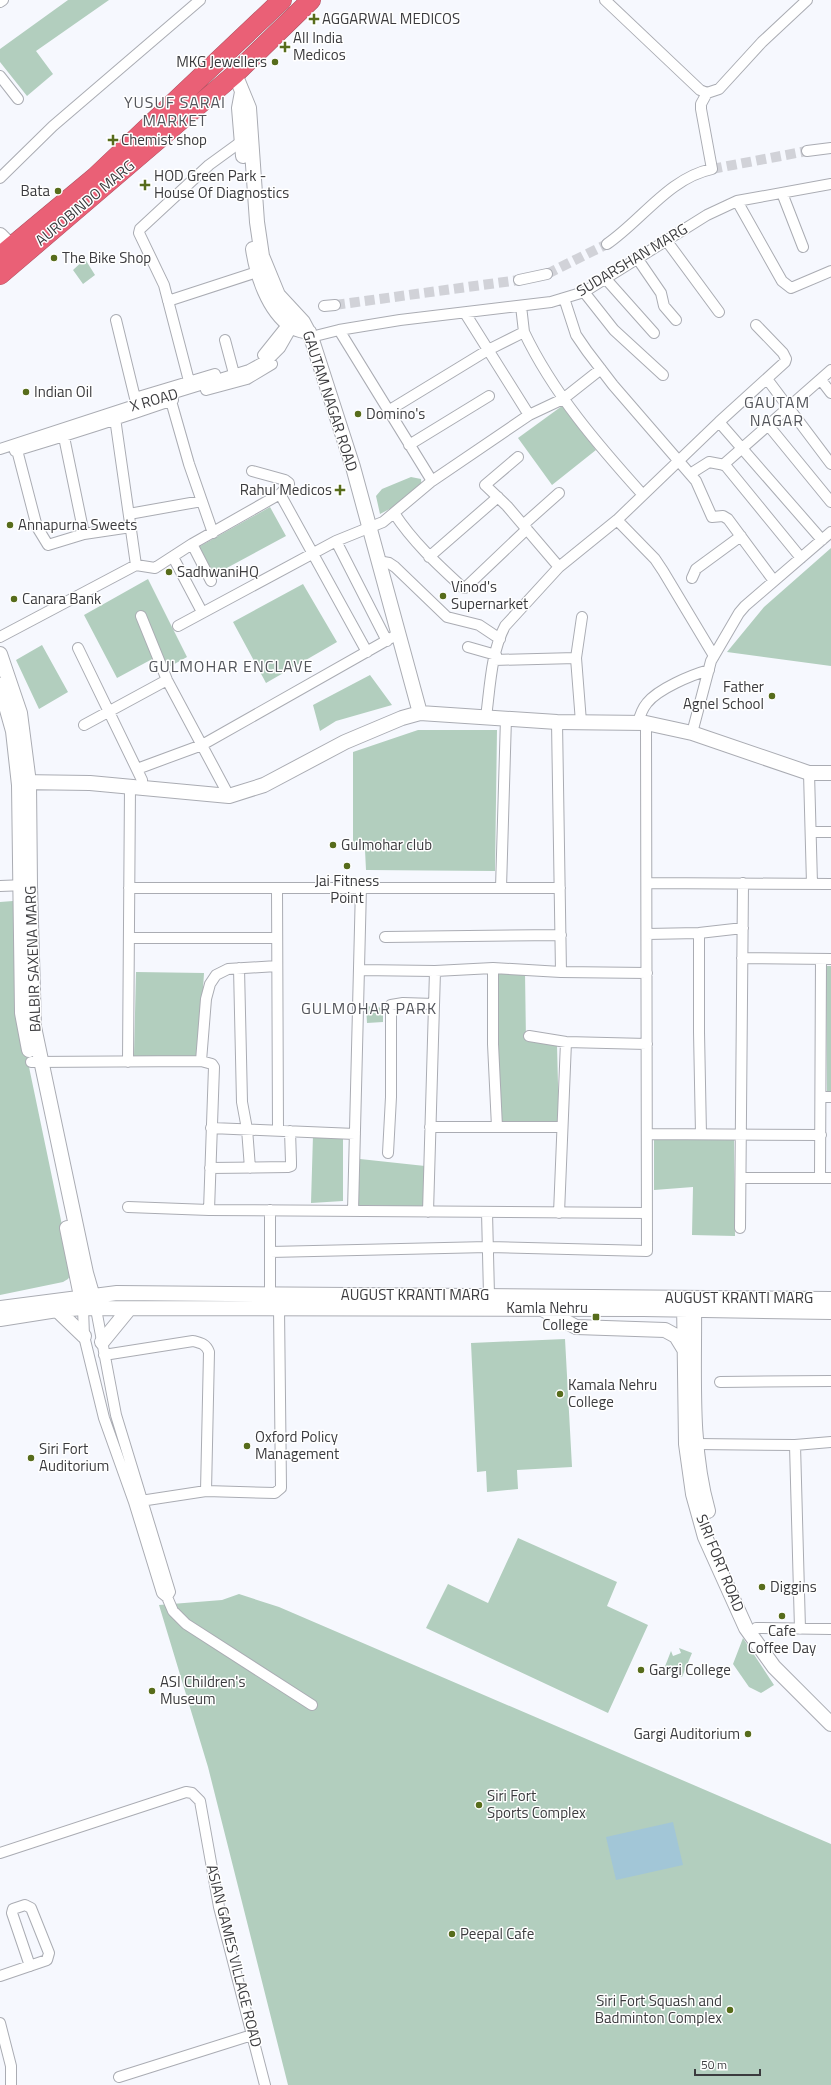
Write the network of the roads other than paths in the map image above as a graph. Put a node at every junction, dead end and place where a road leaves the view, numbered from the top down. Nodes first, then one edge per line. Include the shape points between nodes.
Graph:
1 (3, 0) edge
2 (200, 0) edge
3 (282, 0) edge
4 (311, 0) edge
5 (324, 0) edge
6 (605, 0) edge
7 (807, 0) edge
8 (0, 2) edge
9 (190, 4) edge
10 (256, 54) junction
11 (235, 74) junction
12 (0, 76) edge
13 (242, 92) junction
14 (707, 93) junction
15 (18, 99) dead end
16 (242, 141) junction
17 (831, 148) edge
18 (807, 151) tunnel mouth
19 (0, 178) edge
20 (831, 184) edge
21 (782, 193) junction
22 (737, 202) junction
23 (666, 240) junction
24 (607, 244) tunnel mouth
25 (803, 247) dead end
26 (2, 249) edge
27 (637, 258) junction
28 (831, 271) edge
29 (257, 272) junction
30 (547, 274) tunnel mouth
31 (0, 275) edge
32 (605, 278) junction
33 (519, 280) tunnel mouth
34 (584, 292) junction
35 (564, 298) junction
36 (168, 301) junction
37 (335, 305) tunnel mouth
38 (324, 306) dead end
39 (521, 306) junction
40 (719, 312) dead end
41 (465, 313) junction
42 (116, 320) dead end
43 (676, 320) dead end
44 (756, 325) dead end
45 (288, 329) junction
46 (339, 330) junction
47 (524, 332) junction
48 (654, 333) dead end
49 (310, 335) junction
50 (225, 340) dead end
51 (488, 350) junction
52 (234, 370) junction
53 (601, 370) junction
54 (831, 370) edge
55 (663, 375) dead end
56 (767, 378) junction
57 (821, 380) junction
58 (189, 382) junction
59 (831, 393) edge
60 (489, 396) dead end
61 (563, 398) junction
62 (171, 401) junction
63 (789, 408) junction
64 (388, 411) junction
65 (529, 415) junction
66 (115, 418) junction
67 (719, 422) junction
68 (768, 425) junction
69 (64, 437) junction
70 (409, 445) junction
71 (742, 448) junction
72 (0, 449) edge
73 (17, 450) junction
74 (0, 455) edge
75 (518, 457) dead end
76 (679, 460) junction
77 (831, 464) edge
78 (723, 465) junction
79 (252, 471) dead end
80 (690, 474) junction
81 (432, 480) junction
82 (559, 493) dead end
83 (280, 494) junction
84 (643, 495) junction
85 (498, 497) junction
86 (202, 501) junction
87 (831, 502) edge
88 (394, 513) junction
89 (129, 514) junction
90 (617, 520) junction
91 (131, 527) junction
92 (525, 527) junction
93 (369, 528) junction
94 (212, 532) junction
95 (831, 532) edge
96 (84, 534) junction
97 (741, 536) junction
98 (822, 540) junction
99 (336, 541) junction
100 (192, 544) junction
101 (313, 554) junction
102 (173, 557) junction
103 (428, 557) junction
104 (801, 558) junction
105 (378, 561) junction
106 (136, 565) junction
107 (560, 567) junction
108 (692, 578) dead end
109 (211, 581) dead end
110 (774, 581) junction
111 (202, 612) junction
112 (141, 616) dead end
113 (582, 617) dead end
114 (178, 626) dead end
115 (0, 637) edge
116 (393, 638) junction
117 (500, 639) junction
118 (468, 647) dead end
119 (78, 648) dead end
120 (367, 652) junction
121 (0, 654) edge
122 (714, 656) junction
123 (495, 657) junction
124 (576, 658) junction
125 (708, 670) junction
126 (167, 680) junction
127 (0, 685) edge
128 (108, 713) junction
129 (420, 713) junction
130 (486, 717) junction
131 (506, 718) junction
132 (557, 722) junction
133 (581, 722) junction
134 (642, 723) junction
135 (84, 725) dead end
136 (692, 733) junction
137 (202, 744) junction
138 (137, 770) junction
139 (809, 773) junction
140 (831, 773) edge
141 (24, 783) junction
142 (136, 788) junction
143 (229, 796) junction
144 (811, 832) junction
145 (831, 832) edge
146 (647, 883) junction
147 (743, 883) junction
148 (812, 884) junction
149 (831, 884) edge
150 (25, 885) junction
151 (0, 886) edge
152 (130, 888) junction
153 (277, 888) junction
154 (361, 888) junction
155 (501, 888) junction
156 (560, 888) junction
157 (742, 928) junction
158 (699, 932) junction
159 (647, 934) junction
160 (561, 935) junction
161 (385, 937) dead end
162 (129, 938) junction
163 (277, 938) junction
164 (742, 958) junction
165 (826, 959) edge
166 (277, 966) junction
167 (239, 968) junction
168 (493, 968) junction
169 (359, 970) junction
170 (434, 971) junction
171 (561, 972) junction
172 (647, 973) junction
173 (434, 1004) junction
174 (529, 1036) dead end
175 (566, 1042) junction
176 (647, 1044) junction
177 (36, 1061) junction
178 (201, 1061) junction
179 (128, 1062) junction
180 (826, 1097) edge
181 (430, 1127) junction
182 (497, 1127) junction
183 (562, 1127) junction
184 (211, 1128) junction
185 (247, 1129) junction
186 (278, 1130) junction
187 (290, 1131) junction
188 (355, 1134) junction
189 (647, 1134) junction
190 (701, 1134) junction
191 (742, 1135) junction
192 (821, 1135) junction
193 (388, 1152) dead end
194 (210, 1168) junction
195 (250, 1168) junction
196 (742, 1178) junction
197 (820, 1178) junction
198 (831, 1178) edge
199 (128, 1207) dead end
200 (209, 1210) junction
201 (270, 1210) junction
202 (353, 1211) junction
203 (428, 1212) junction
204 (487, 1212) junction
205 (559, 1213) junction
206 (647, 1213) junction
207 (740, 1228) dead end
208 (488, 1248) junction
209 (270, 1252) junction
210 (270, 1294) junction
211 (489, 1295) junction
212 (831, 1299) edge
213 (88, 1302) junction
214 (689, 1304) junction
215 (0, 1308) edge
216 (279, 1308) junction
217 (542, 1309) junction
218 (57, 1310) junction
219 (129, 1310) junction
220 (831, 1312) edge
221 (0, 1319) edge
222 (84, 1336) junction
223 (103, 1349) junction
224 (684, 1349) junction
225 (831, 1381) edge
226 (720, 1382) dead end
227 (831, 1442) edge
228 (697, 1444) junction
229 (795, 1445) junction
230 (206, 1491) junction
231 (139, 1501) junction
232 (756, 1628) junction
233 (800, 1629) junction
234 (831, 1629) edge
235 (312, 1705) dead end
236 (831, 1715) edge
237 (831, 1724) edge
238 (0, 1853) edge
239 (30, 1966) junction
240 (0, 1976) edge
241 (0, 2023) edge
242 (252, 2035) junction
243 (119, 2077) dead end
244 (11, 2085) edge
245 (265, 2085) edge

1 - 8 street
2 - 9 street
3 - 26 highway, AUROBINDO MARG via 94,177
4 - 10 highway, AUROBINDO MARG
5 - 10 highway via 278,44
6 - 14 street via 700,90
7 - 14 street via 762,42 719,89
9 - 19 street via 53,126
10 - 11 highway, AUROBINDO MARG
11 - 13 street, GAUTAM NAGAR ROAD
11 - 31 highway, AUROBINDO MARG
12 - 15 street
13 - 16 street via 239,108
13 - 49 street, GAUTAM NAGAR ROAD via 249,108 257,222 262,256 278,295 303,322
14 - 24 street via 701,109 712,168 677,184
16 - 29 street
16 - 36 street via 214,161 140,229 139,233 164,285
17 - 18 street
20 - 21 street, SUDARSHAN MARG
21 - 22 street, SUDARSHAN MARG
21 - 25 street
22 - 23 street, SUDARSHAN MARG via 707,215
22 - 28 street via 787,286 791,288
23 - 27 street, SUDARSHAN MARG
23 - 40 street
27 - 32 street, SUDARSHAN MARG
27 - 43 street via 661,292 664,306
29 - 36 street
29 - 45 street via 270,301
30 - 33 street
32 - 34 street, SUDARSHAN MARG
32 - 48 street
34 - 35 street, SUDARSHAN MARG
34 - 55 street via 614,330
35 - 39 street, SUDARSHAN MARG
35 - 53 street via 576,335
36 - 58 street
37 - 38 street
39 - 41 street, SUDARSHAN MARG
39 - 47 street
41 - 46 street, SUDARSHAN MARG
41 - 51 street
42 - 58 street via 135,398
44 - 56 street via 786,359
45 - 49 street
45 - 52 street via 266,353
45 - 62 street via 282,353 258,374
45 - 72 street, X ROAD via 269,359 249,370
46 - 49 street, SUDARSHAN MARG
46 - 64 street
47 - 51 street
47 - 61 street
49 - 93 street, GAUTAM NAGAR ROAD via 353,467
50 - 52 street
51 - 64 street
51 - 65 street
52 - 58 street
53 - 61 street
53 - 76 street
54 - 57 street
56 - 63 street
56 - 67 street
57 - 59 street
57 - 63 street
60 - 70 street
61 - 65 street
61 - 84 street via 614,463
62 - 66 street
62 - 86 street
63 - 68 street
63 - 77 street
64 - 70 street
65 - 81 street
66 - 69 street
66 - 89 street
67 - 71 street
67 - 76 street
68 - 71 street
68 - 87 street
69 - 73 street
69 - 96 street
70 - 81 street
71 - 78 street
71 - 98 street
73 - 74 street
73 - 96 street via 37,527 48,545
75 - 85 street via 485,485
76 - 80 street
76 - 84 street
78 - 80 street via 706,463
78 - 104 street
79 - 83 street via 288,481 288,487
80 - 97 street via 696,481 712,517 728,518
81 - 88 street
82 - 92 street
83 - 94 street
83 - 101 street
84 - 90 street
85 - 92 street
85 - 103 street
86 - 89 street
86 - 94 street
88 - 93 street via 383,522
88 - 103 street via 410,537
89 - 91 street
90 - 107 street
90 - 122 street via 655,559
91 - 96 street
91 - 106 street
92 - 103 street via 465,588
92 - 107 street
93 - 99 street
93 - 105 street, GAUTAM NAGAR ROAD
94 - 100 street
95 - 98 street
97 - 108 street via 696,569
97 - 110 street
98 - 104 street
99 - 101 street
99 - 116 street
100 - 102 street
100 - 109 street
101 - 111 street
101 - 120 street
102 - 106 street via 155,568
102 - 111 street
104 - 110 street
105 - 116 street, GAUTAM NAGAR ROAD
105 - 117 street via 395,567 447,618 479,625
106 - 115 street
107 - 117 street via 505,626
110 - 122 street via 745,606
111 - 114 street
112 - 126 street
113 - 124 street
116 - 120 street
116 - 129 street, GAUTAM NAGAR ROAD
117 - 123 street
118 - 123 street
119 - 128 street
120 - 137 street
121 - 141 street, BALBIR SAXENA MARG via 20,713
122 - 125 street
123 - 124 street
123 - 130 street
124 - 133 street
125 - 134 street via 656,694 641,712
125 - 136 street
126 - 128 street
126 - 137 street
127 - 141 street, BALBIR SAXENA MARG
128 - 135 street
128 - 138 street
129 - 130 street
129 - 143 street via 345,742 264,785
130 - 131 street
131 - 132 street
131 - 155 street
132 - 133 street
132 - 156 street
133 - 134 street
134 - 136 street
134 - 146 street
136 - 139 street
137 - 138 street
137 - 143 street
138 - 142 street via 142,780
139 - 140 street
139 - 144 street
141 - 142 street via 90,783
141 - 150 street, BALBIR SAXENA MARG
142 - 143 street
142 - 152 street
144 - 145 street
144 - 148 street
146 - 147 street
146 - 159 street
147 - 148 street
147 - 157 street
148 - 149 street
150 - 151 street
150 - 177 street, BALBIR SAXENA MARG
152 - 153 street
152 - 162 street
153 - 154 street
153 - 163 street
154 - 155 street
154 - 169 street
155 - 156 street
156 - 160 street
157 - 158 street
157 - 164 street
158 - 159 street
158 - 190 street
159 - 172 street
160 - 161 street
160 - 171 street
162 - 163 street
162 - 179 street
163 - 166 street
164 - 165 street
164 - 191 street
165 - 180 street
166 - 167 street
166 - 186 street
167 - 178 street via 228,969 216,975 210,984 206,999
167 - 185 street via 242,1102
168 - 170 street
168 - 171 street
168 - 182 street
169 - 170 street
169 - 188 street
170 - 173 street
171 - 172 street
172 - 176 street
173 - 181 street
173 - 193 street via 391,1005
174 - 175 street
175 - 176 street
175 - 183 street
176 - 189 street
177 - 179 street
177 - 213 street, BALBIR SAXENA MARG
178 - 179 street
178 - 184 street via 214,1067
180 - 192 street
181 - 182 street
181 - 203 street
182 - 183 street
183 - 205 street
184 - 185 street
184 - 194 street
185 - 186 street
185 - 195 street
186 - 187 street
187 - 188 street
187 - 195 street via 288,1168
188 - 202 street
189 - 190 street
189 - 206 street
190 - 191 street
191 - 192 street
191 - 196 street
192 - 197 street
194 - 195 street
194 - 200 street
196 - 197 street
196 - 207 street
197 - 198 street
199 - 200 street
200 - 201 street
201 - 202 street
201 - 209 street
202 - 203 street
203 - 204 street
204 - 205 street
204 - 208 street
205 - 206 street
206 - 208 street via 647,1251
208 - 209 street
208 - 211 street
209 - 210 street
210 - 211 street, AUGUST KRANTI MARG
210 - 213 street, AUGUST KRANTI MARG via 117,1293
211 - 214 street, AUGUST KRANTI MARG
212 - 214 street, AUGUST KRANTI MARG
213 - 215 street, AUGUST KRANTI MARG
213 - 218 street, AUGUST KRANTI MARG
213 - 219 street, AUGUST KRANTI MARG
213 - 222 street
213 - 223 street
214 - 217 street, AUGUST KRANTI MARG
214 - 220 street, AUGUST KRANTI MARG
214 - 224 street, SIRI FORT ROAD
214 - 228 street, SIRI FORT ROAD
216 - 217 street, AUGUST KRANTI MARG
216 - 219 street, AUGUST KRANTI MARG
216 - 230 street via 281,1488 276,1492
217 - 224 street via 576,1327 665,1330 676,1336
218 - 221 street, AUGUST KRANTI MARG
218 - 222 street
219 - 223 street
222 - 231 street via 104,1418
223 - 230 street via 193,1341 202,1343 207,1348 209,1352
223 - 231 street via 116,1415
224 - 237 street, SIRI FORT ROAD via 686,1444 693,1494 705,1537 746,1628 774,1667
225 - 226 street
227 - 229 street
228 - 229 street
228 - 232 street, SIRI FORT ROAD via 703,1494 716,1538
229 - 233 street
230 - 231 street
231 - 235 street via 162,1593 174,1611 186,1624
232 - 233 street
232 - 236 street, SIRI FORT ROAD via 784,1668
233 - 234 street
238 - 242 street, ASIAN GAMES VILLAGE ROAD via 186,1792 192,1793 200,1801 219,1907
239 - 239 street via 47,1960 49,1953 31,1908 25,1905 13,1908 12,1914
239 - 240 street
241 - 244 street via 11,2066
242 - 243 street
242 - 245 street, ASIAN GAMES VILLAGE ROAD

